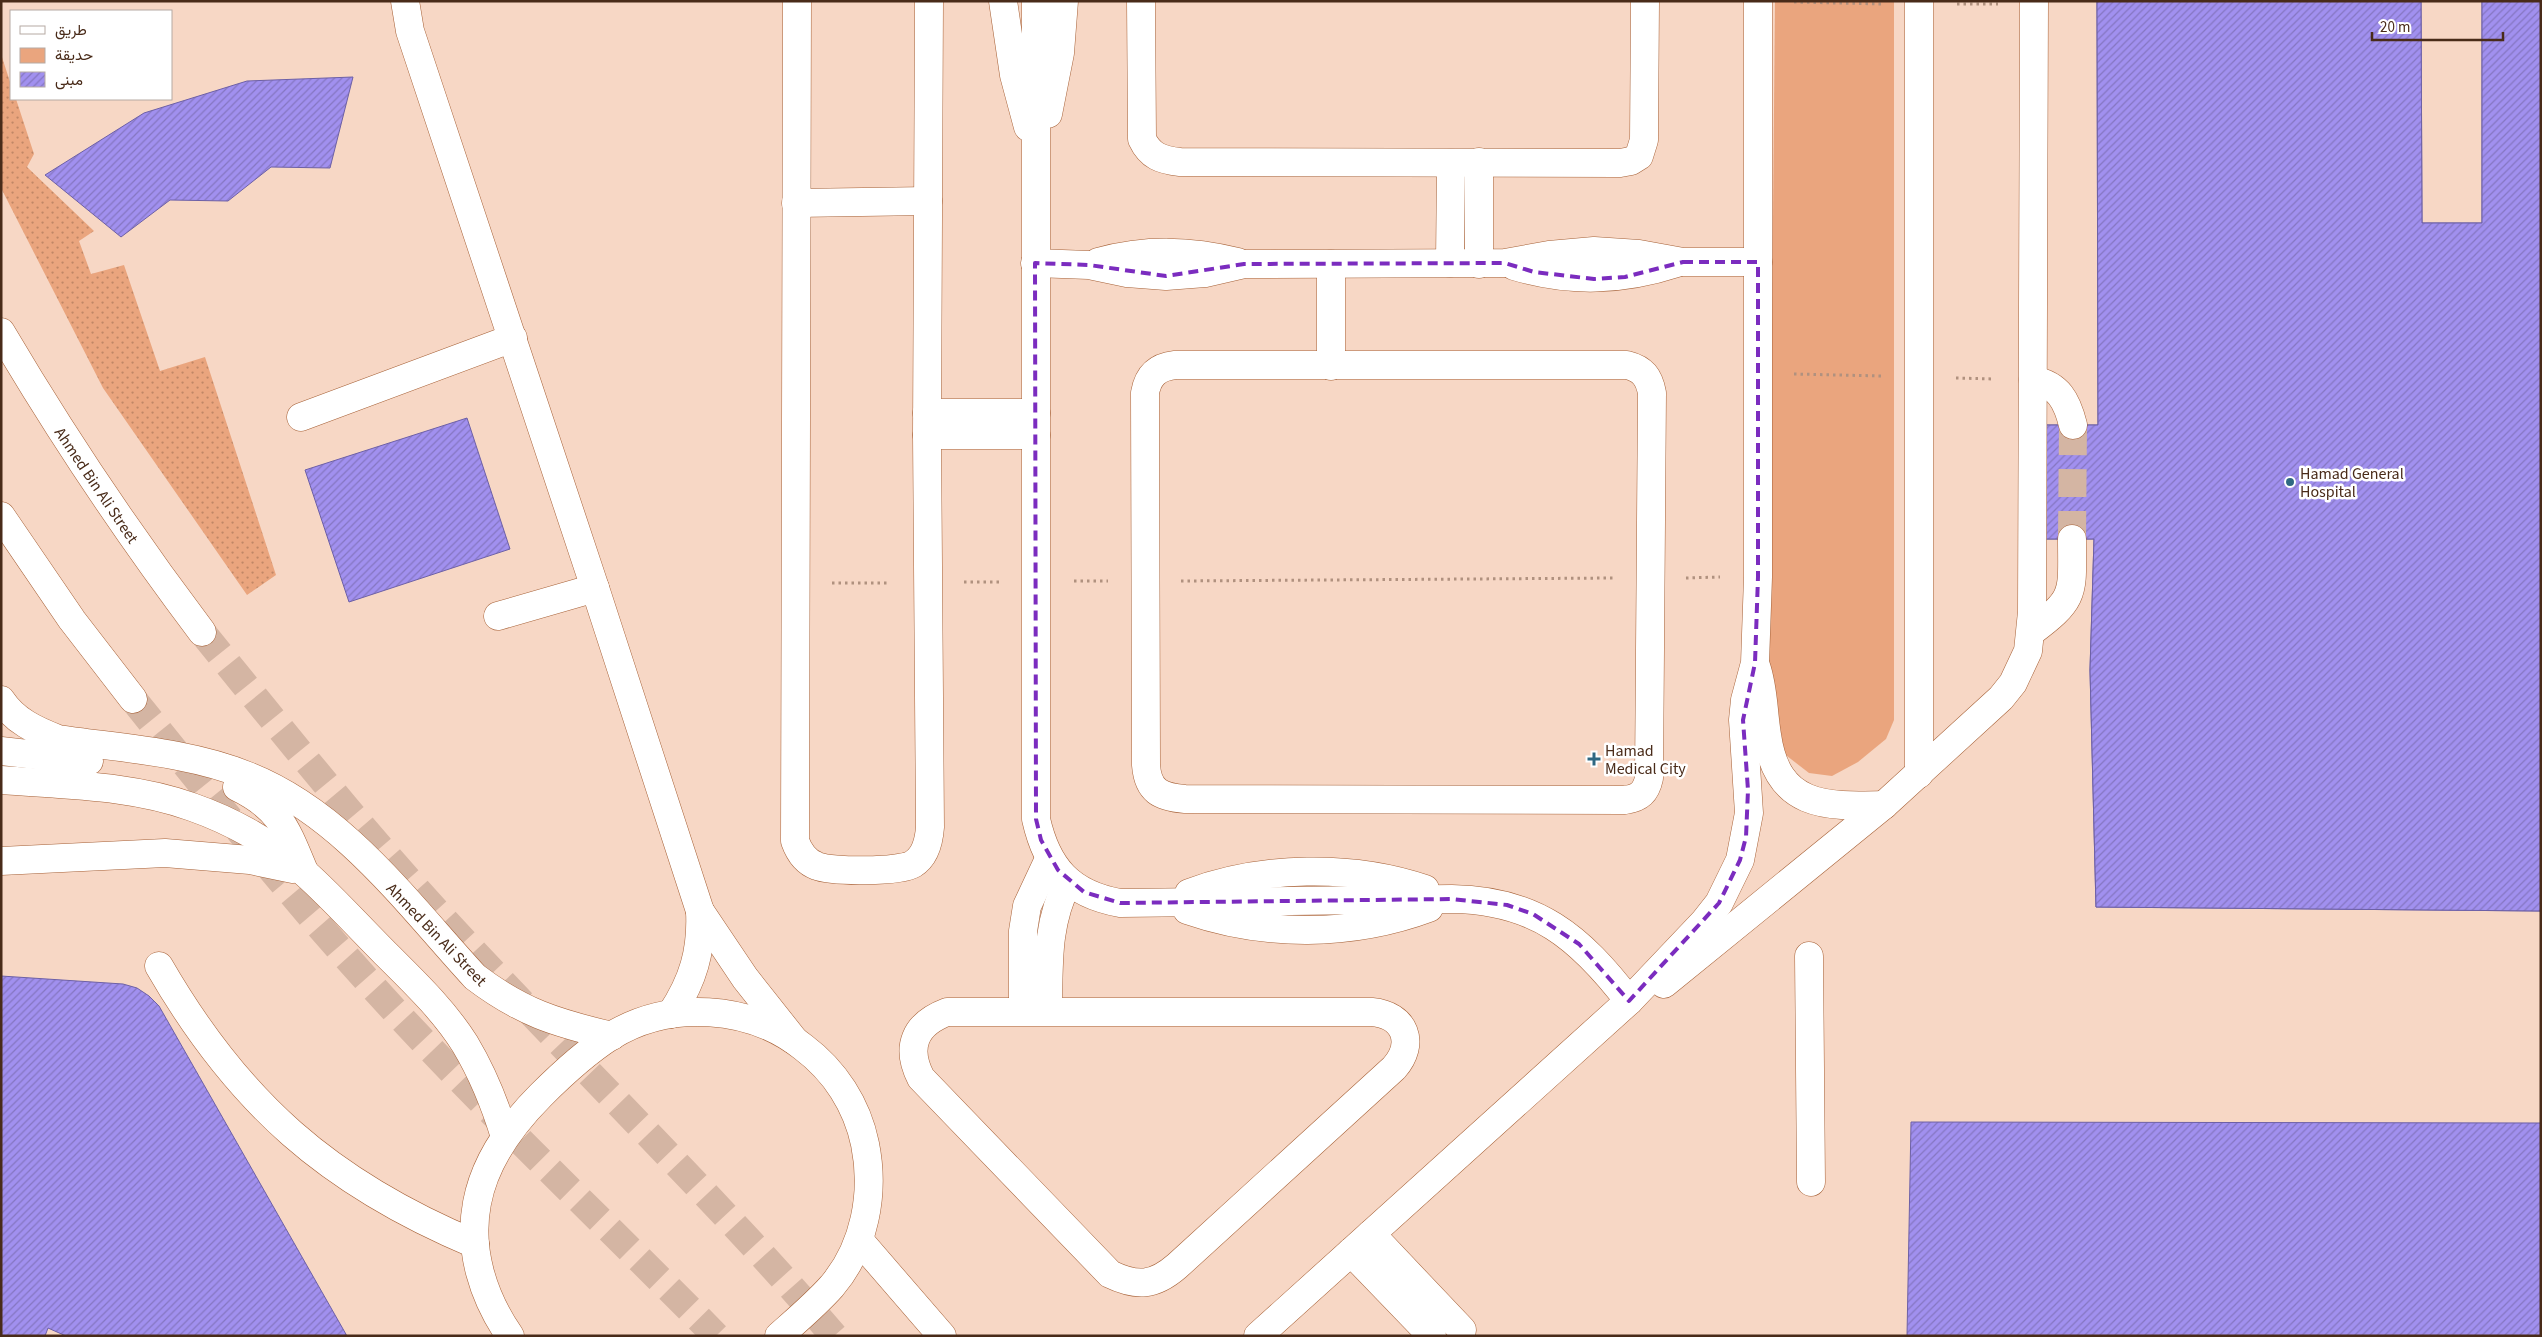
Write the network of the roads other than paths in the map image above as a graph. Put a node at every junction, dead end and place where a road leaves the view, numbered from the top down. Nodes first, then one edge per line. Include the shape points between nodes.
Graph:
1 (405, 1) edge
2 (796, 1) edge
3 (929, 1) edge
4 (1003, 1) edge
5 (1036, 1) edge
6 (1064, 1) edge
7 (1141, 1) edge
8 (1645, 1) edge
9 (1758, 1) edge
10 (1919, 1) edge
11 (2034, 1) edge
12 (1037, 151) junction
13 (1479, 162) junction
14 (1451, 163) junction
15 (928, 202) junction
16 (796, 203) junction
17 (1758, 262) junction
18 (1035, 263) junction
19 (1450, 263) junction
20 (1492, 263) junction
21 (1331, 264) junction
22 (1, 332) edge
23 (513, 338) junction
24 (1331, 366) junction
25 (2033, 380) junction
26 (301, 417) dead end
27 (927, 424) junction
28 (1036, 424) junction
29 (2073, 425) tunnel mouth
30 (1, 516) edge
31 (2072, 539) tunnel mouth
32 (596, 588) junction
33 (498, 616) dead end
34 (202, 632) tunnel mouth
35 (2032, 632) junction
36 (1755, 662) junction
37 (134, 699) tunnel mouth
38 (1, 700) edge
39 (1, 751) edge
40 (1919, 774) junction
41 (1, 780) edge
42 (281, 803) junction
43 (1884, 805) junction
44 (1049, 859) junction
45 (1, 861) edge
46 (304, 872) junction
47 (1068, 881) junction
48 (700, 912) junction
49 (1809, 956) dead end
50 (159, 966) dead end
51 (1629, 1001) junction
52 (1035, 1011) junction
53 (671, 1014) junction
54 (612, 1036) junction
55 (794, 1040) junction
56 (505, 1137) junction
57 (1811, 1182) dead end
58 (1371, 1234) junction
59 (858, 1240) junction
60 (475, 1244) junction
61 (1351, 1252) junction
62 (1462, 1330) dead end
63 (510, 1336) edge
64 (779, 1336) edge
65 (942, 1336) edge
66 (1258, 1336) edge
67 (1432, 1336) edge

1 - 23 street via 410,31
2 - 16 street
3 - 15 street
4 - 12 street via 1014,75 1023,114
5 - 12 street
6 - 12 street via 1055,86
7 - 14 street via 1142,139 1147,150 1157,158 1180,162
8 - 13 street via 1644,140 1639,156 1620,163
9 - 17 street
10 - 40 street
11 - 25 street
12 - 18 street
13 - 14 street
13 - 20 street
14 - 19 street
15 - 16 street
15 - 27 street
16 - 27 street via 795,841 806,860 826,869 902,868 917,861 927,847
17 - 20 street via 1683,262 1639,254 1594,252
17 - 36 street
18 - 21 street via 1089,265 1127,254 1166,251 1206,254 1244,264
18 - 28 street
19 - 20 street
19 - 21 street
21 - 24 street
22 - 34 street, Ahmed Bin Ali Street via 93,481
23 - 26 street
23 - 32 street
24 - 24 street via 1175,365 1166,366 1150,376 1145,393 1147,777 1152,787 1161,795 1185,799 1625,800 1635,799 1644,793 1648,778 1652,392 1648,378 1637,367 1627,365
25 - 29 street via 2054,388 2066,402
25 - 35 street
27 - 28 street
28 - 44 street via 1036,819
30 - 37 street via 72,620
31 - 35 street via 2072,581 2068,597 2059,612
32 - 33 street
32 - 48 street
35 - 40 street via 2022,667 2001,698
36 - 43 street via 1764,698 1769,749 1782,780 1794,792 1824,805
36 - 51 street via 1743,720 1749,814 1740,860 1719,903
38 - 42 street via 20,720 38,732 58,739 202,761 247,775
39 - 42 street via 190,772
40 - 43 street
41 - 46 street via 91,787 154,796 191,807 260,840
42 - 46 street
42 - 54 street, Ahmed Bin Ali Street via 317,814 358,849 475,977 496,993 544,1018
43 - 51 street via 1674,978
44 - 47 street
44 - 52 street via 1027,906 1022,930
45 - 46 street via 165,853 250,860
46 - 56 street via 443,1014 481,1073
47 - 51 street via 1101,899 1120,903 1480,899 1533,914 1557,928 1598,963
47 - 52 street via 1059,899 1049,937
48 - 53 street via 699,955 684,996
48 - 55 street via 745,978
49 - 57 street
50 - 60 street via 210,1047 273,1118 317,1155 389,1203 431,1226
51 - 58 street
52 - 52 street via 947,1012 934,1017 916,1038 914,1065 921,1078 1110,1274 1137,1283 1152,1282 1166,1276 1394,1068 1403,1057 1406,1044 1404,1031 1385,1013
53 - 54 street
53 - 55 street via 723,1013 748,1018
54 - 56 street via 555,1081
55 - 59 street via 817,1057 836,1079 851,1102 862,1129 870,1185 867,1212
56 - 60 street via 482,1183 477,1203
58 - 61 street
58 - 62 street
59 - 64 street via 833,1285
59 - 65 street
60 - 63 street via 486,1292
61 - 66 street
61 - 67 street

